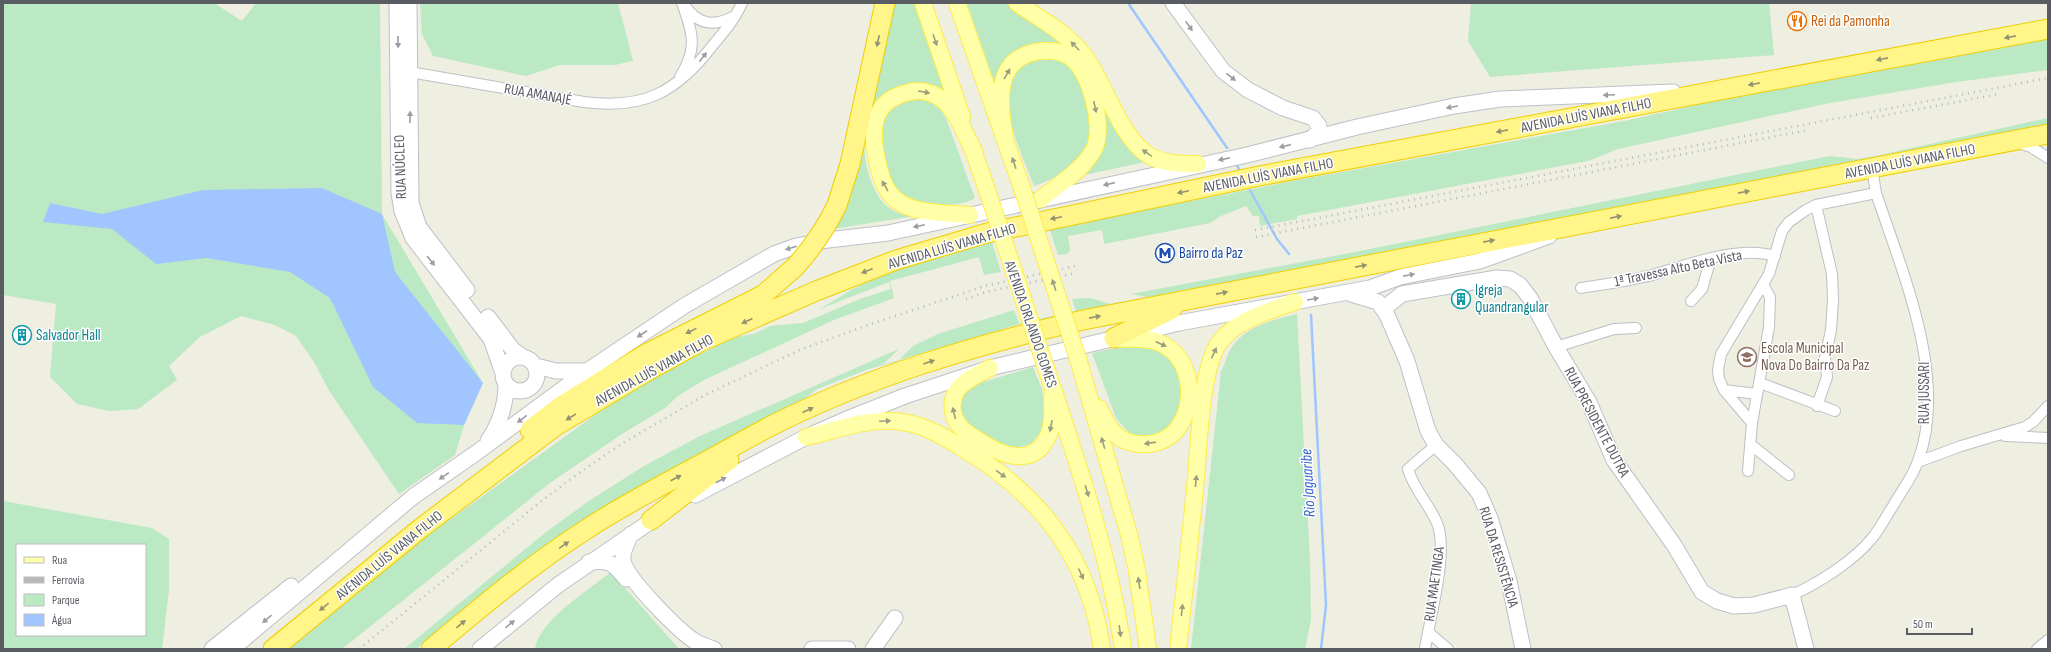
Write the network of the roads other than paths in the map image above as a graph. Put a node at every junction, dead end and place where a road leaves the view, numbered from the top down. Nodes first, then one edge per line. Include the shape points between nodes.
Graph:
1 (397, 3) edge
2 (409, 3) edge
3 (683, 3) edge
4 (742, 3) edge
5 (885, 3) edge
6 (922, 3) edge
7 (957, 3) edge
8 (1017, 3) edge
9 (1173, 3) edge
10 (736, 15) junction
11 (2048, 29) edge
12 (404, 71) junction
13 (675, 84) junction
14 (1732, 88) junction
15 (2048, 134) edge
16 (1005, 139) junction
17 (1310, 140) junction
18 (2012, 141) junction
19 (974, 154) junction
20 (2048, 158) edge
21 (1199, 164) junction
22 (1872, 168) junction
23 (1876, 194) junction
24 (1041, 199) junction
25 (1816, 205) junction
26 (970, 215) junction
27 (1583, 223) junction
28 (1775, 256) junction
29 (1711, 258) junction
30 (1383, 284) junction
31 (1763, 284) junction
32 (1581, 288) dead end
33 (1346, 293) junction
34 (1191, 299) junction
35 (1691, 301) dead end
36 (1295, 302) junction
37 (1381, 305) junction
38 (1636, 328) dead end
39 (1112, 338) junction
40 (1556, 346) junction
41 (522, 356) junction
42 (536, 366) junction
43 (990, 368) junction
44 (1081, 369) junction
45 (586, 371) junction
46 (504, 378) junction
47 (1760, 383) junction
48 (1053, 387) junction
49 (1724, 390) junction
50 (1757, 394) junction
51 (1817, 406) junction
52 (2048, 406) edge
53 (1835, 411) dead end
54 (1752, 423) junction
55 (772, 426) junction
56 (2025, 427) junction
57 (1999, 436) junction
58 (806, 437) junction
59 (2026, 438) junction
60 (2048, 438) edge
61 (1750, 444) junction
62 (1436, 445) junction
63 (476, 453) junction
64 (1918, 462) junction
65 (1748, 471) dead end
66 (1789, 475) dead end
67 (414, 496) junction
68 (651, 520) junction
69 (421, 528) junction
70 (631, 534) junction
71 (589, 562) junction
72 (1792, 595) junction
73 (895, 618) dead end
74 (1428, 632) junction
75 (2048, 640) edge
76 (212, 649) edge
77 (232, 649) edge
78 (273, 649) edge
79 (431, 649) edge
80 (480, 649) edge
81 (689, 649) edge
82 (714, 649) edge
83 (812, 649) edge
84 (848, 649) edge
85 (873, 649) edge
86 (1102, 649) edge
87 (1123, 649) edge
88 (1148, 649) edge
89 (1178, 649) edge
90 (1425, 649) edge
91 (1448, 649) edge
92 (1523, 649) edge
93 (1806, 649) edge
94 (2037, 649) edge

1 -> 12 main road, RUA NÚCLEO
2 - 12 main road, RUA NÚCLEO
3 - 10 street via 695,17 709,23 724,21
3 - 13 street via 693,45 689,61
4 - 10 street, RUA AMANAJÉ
5 -> 69 highway, bridge via 850,164 829,223 808,253 755,300 650,352 561,406 501,452
6 -> 19 main road, AVENIDA ORLANDO GOMES
7 - 16 main road
21 -> 8 main road via 1162,160 1142,150 1128,134 1083,54 1049,23
9 -> 17 main road via 1223,71 1266,100 1313,118 1319,126
13 -> 10 street, RUA AMANAJÉ via 698,64
11 -> 14 highway, AVENIDA LUÍS VIANA FILHO
12 - 13 street, RUA AMANAJÉ via 613,105 642,100
41 -> 12 main road, RUA NÚCLEO via 506,341 426,238 415,218 411,203
12 -> 46 main road, RUA NÚCLEO via 399,194 402,212 413,238 478,318 491,339
14 -> 17 main road, AVENIDA LUÍS VIANA FILHO via 1500,99 1411,114
14 -> 69 highway, AVENIDA LUÍS VIANA FILHO via 1259,176 987,233 941,246 867,271 700,342 557,425
15 - 18 highway, AVENIDA LUÍS VIANA FILHO
16 -> 24 main road via 1000,107 1006,73 1027,54 1056,51 1070,57 1087,81 1095,104 1097,137 1088,158
44 -> 16 main road, bridge
17 -> 21 main road, AVENIDA LUÍS VIANA FILHO
18 - 20 street via 2031,147
18 - 22 highway, AVENIDA LUÍS VIANA FILHO
26 -> 19 main road via 916,209 894,198 880,177 873,145 873,127 877,113 886,102 902,94 914,91 934,95 952,112
19 - 48 main road, AVENIDA ORLANDO GOMES, bridge
21 -> 24 main road, AVENIDA LUÍS VIANA FILHO
22 - 23 street, RUA JUSSARI
27 -> 22 highway, AVENIDA LUÍS VIANA FILHO
23 - 25 street
23 - 64 street, RUA JUSSARI via 1916,316 1924,349 1926,425
24 - 26 main road, AVENIDA LUÍS VIANA FILHO
25 - 28 street via 1789,222 1782,231
25 - 51 street via 1832,274 1833,300 1831,330 1825,358 1828,377
26 -> 45 main road, AVENIDA LUÍS VIANA FILHO via 888,233 802,245 774,254 684,306
30 -> 27 main road, AVENIDA LUÍS VIANA FILHO via 1400,277 1480,261
34 -> 27 highway, AVENIDA LUÍS VIANA FILHO
28 - 29 street, 1ª Travessa Alto Beta Vista via 1754,252
28 - 31 street
29 - 32 street, 1ª Travessa Alto Beta Vista via 1641,278
29 - 35 street via 1702,289
30 - 33 main road, AVENIDA LUÍS VIANA FILHO
30 - 37 main road
31 - 47 street via 1771,299
31 - 49 street via 1721,354 1718,370
36 -> 33 main road, AVENIDA LUÍS VIANA FILHO
33 - 37 main road
34 - 39 highway
55 -> 34 highway, AVENIDA LUÍS VIANA FILHO via 902,371 963,351 1083,320
36 - 39 main road, AVENIDA LUÍS VIANA FILHO
89 -> 36 main road via 1203,405 1210,361 1219,342 1234,329 1253,318
37 - 40 main road, RUA PRESIDENTE DUTRA via 1402,294 1497,278 1510,279 1520,285 1530,298
37 - 62 main road, RUA DA RESISTÊNCIA via 1407,360 1428,431
38 - 40 street via 1614,329
39 - 43 main road, AVENIDA LUÍS VIANA FILHO
39 -> 44 main road via 1157,342 1179,358 1185,367 1189,384 1186,410 1177,429 1161,441 1150,444 1128,442 1121,438 1113,432 1105,419
40 - 72 main road, RUA PRESIDENTE DUTRA via 1589,402 1614,460 1674,546 1697,585 1708,597 1748,609
41 - 42 main road via 533,361
41 - 46 main road via 507,362
42 - 45 main road via 556,371
42 - 46 main road via 537,377 531,387 521,391 510,388
48 -> 43 main road via 1052,419 1048,437 1032,452 1007,456 962,429 952,410 956,392 962,385
43 - 58 main road, AVENIDA LUÍS VIANA FILHO via 905,396
88 -> 44 main road via 1130,538
45 -> 63 main road, AVENIDA LUÍS VIANA FILHO
46 - 63 main road, RUA NÚCLEO via 504,408 500,419 487,442
47 - 50 street
47 - 51 street
48 -> 87 main road, AVENIDA ORLANDO GOMES via 1102,543
49 - 50 street
49 - 54 street
50 - 54 street
51 - 53 street
52 - 56 street
54 - 61 street
55 - 68 highway
79 -> 55 highway, AVENIDA LUÍS VIANA FILHO via 536,564 586,529
56 - 57 street
56 - 59 street
57 - 59 street
57 - 64 street via 1961,446
68 -> 58 main road, AVENIDA LUÍS VIANA FILHO via 710,486
58 -> 86 main road via 864,422 892,420 915,424 937,433 1004,476 1047,517 1068,548 1093,606
59 - 60 street
61 - 65 street
61 - 66 street
62 - 74 street, RUA MAETINGA via 1408,469 1440,533 1440,564
62 - 92 main road, RUA DA RESISTÊNCIA via 1472,483 1490,518 1509,581
63 -> 67 main road, AVENIDA LUÍS VIANA FILHO
64 - 72 street, RUA JUSSARI via 1868,543 1828,574
67 - 76 main road, AVENIDA LUÍS VIANA FILHO via 351,539
67 -> 77 main road, AVENIDA LUÍS VIANA FILHO
68 - 70 main road, AVENIDA LUÍS VIANA FILHO
69 -> 78 highway, AVENIDA LUÍS VIANA FILHO
70 - 71 main road, AVENIDA LUÍS VIANA FILHO
70 - 82 main road via 623,556 629,574 671,622 696,642
80 -> 71 main road, AVENIDA LUÍS VIANA FILHO
71 - 81 main road via 603,561 614,564 664,624
72 - 93 main road
73 - 85 main road
74 - 90 street, RUA MAETINGA
74 - 91 street
75 - 94 street
83 - 84 main road

